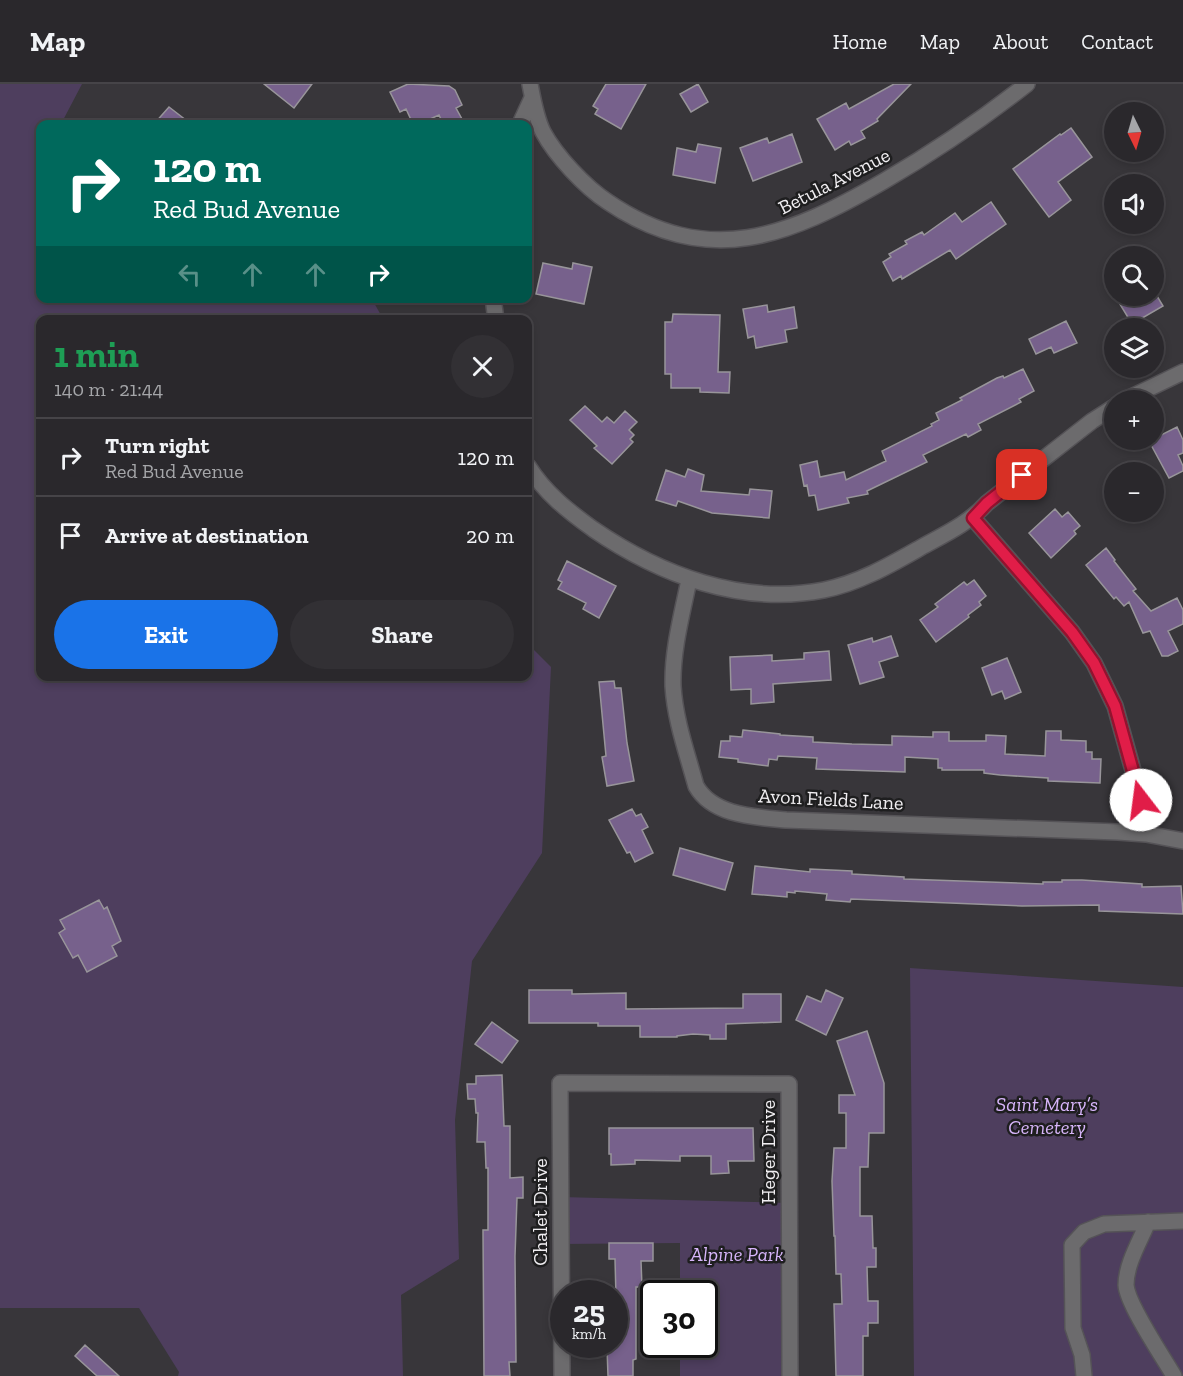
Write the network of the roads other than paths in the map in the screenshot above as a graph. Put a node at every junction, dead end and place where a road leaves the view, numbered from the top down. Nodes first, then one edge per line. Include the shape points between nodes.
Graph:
1 (1027, 84) edge
2 (531, 91) edge
3 (521, 120) edge
4 (1183, 372) edge
5 (1146, 390) edge
6 (1104, 413) edge
7 (532, 472) edge
8 (973, 518) junction
9 (689, 580) junction
10 (1146, 834) junction
11 (1183, 841) edge
12 (560, 1083) joint
13 (1183, 1221) edge
14 (1148, 1222) junction
15 (562, 1376) edge
16 (790, 1376) edge
17 (1084, 1376) edge
18 (1174, 1376) edge

1 - 2 street, Betula Avenue via 925,157 865,192 802,224 751,238 724,240 655,227 622,213 600,198 577,176 543,132
2 - 3 street
4 - 5 street
6 - 8 street
7 - 9 street via 550,496 606,538
8 - 9 street via 888,566 826,590 770,594
8 - 10 street via 1094,663 1115,706 1141,800
9 - 10 street, Avon Fields Lane via 673,686 676,713 696,786 712,804 749,816 786,820
10 - 11 street, Avon Fields Lane
12 - 15 street, Chalet Drive
12 - 16 street, Heger Drive via 789,1084
13 - 14 street
14 - 17 street via 1104,1224 1084,1232 1072,1245 1073,1328
14 - 18 street via 1131,1261 1126,1285 1135,1310

